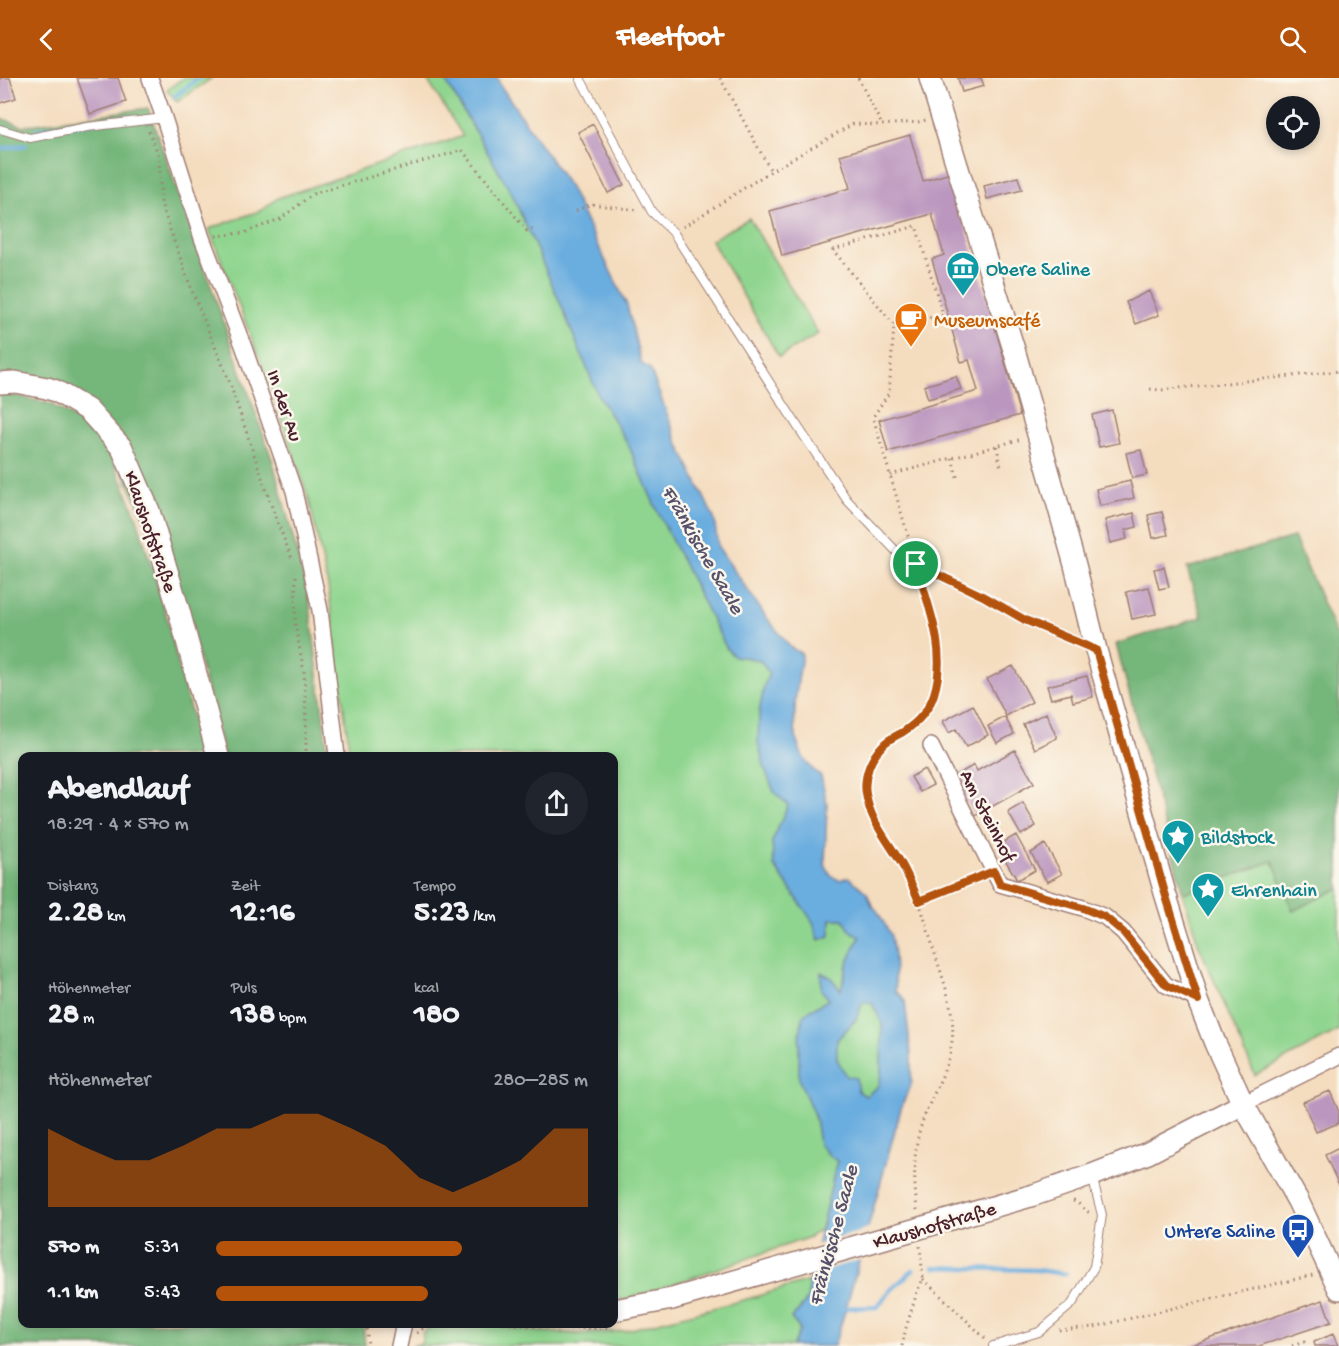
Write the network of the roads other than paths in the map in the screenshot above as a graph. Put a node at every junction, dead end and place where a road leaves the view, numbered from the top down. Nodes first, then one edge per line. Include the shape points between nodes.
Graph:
1 (150, 78) edge
2 (580, 78) edge
3 (930, 78) edge
4 (164, 118) junction
5 (0, 129) edge
6 (0, 383) edge
7 (1096, 650) junction
8 (931, 746) dead end
9 (217, 752) edge
10 (337, 752) edge
11 (1198, 1000) junction
12 (1339, 1056) edge
13 (1243, 1104) junction
14 (1092, 1175) junction
15 (1335, 1280) edge
16 (618, 1317) edge
17 (403, 1328) edge
18 (399, 1346) edge
19 (993, 1346) edge

1 - 4 street, In der Au
2 - 7 lane via 652,212 674,232 847,500 897,552 916,564 1025,620
3 - 7 main road via 1015,353
4 - 5 lane via 30,138
4 - 10 street, In der Au via 202,238 294,491 320,610
6 - 9 main road, Klaushofstraße via 15,382 56,392 88,410 122,448 149,510
7 - 11 main road
8 - 11 street, Am Steinhof via 1000,884 1105,917 1123,932 1166,985
11 - 13 main road
12 - 13 street
13 - 14 main road, Klaushofstraße via 1148,1153
13 - 15 main road via 1299,1201
14 - 16 main road, Klaushofstraße, bridge
14 - 19 lane via 1102,1215 1094,1267 1072,1304 1039,1332
17 - 18 street

